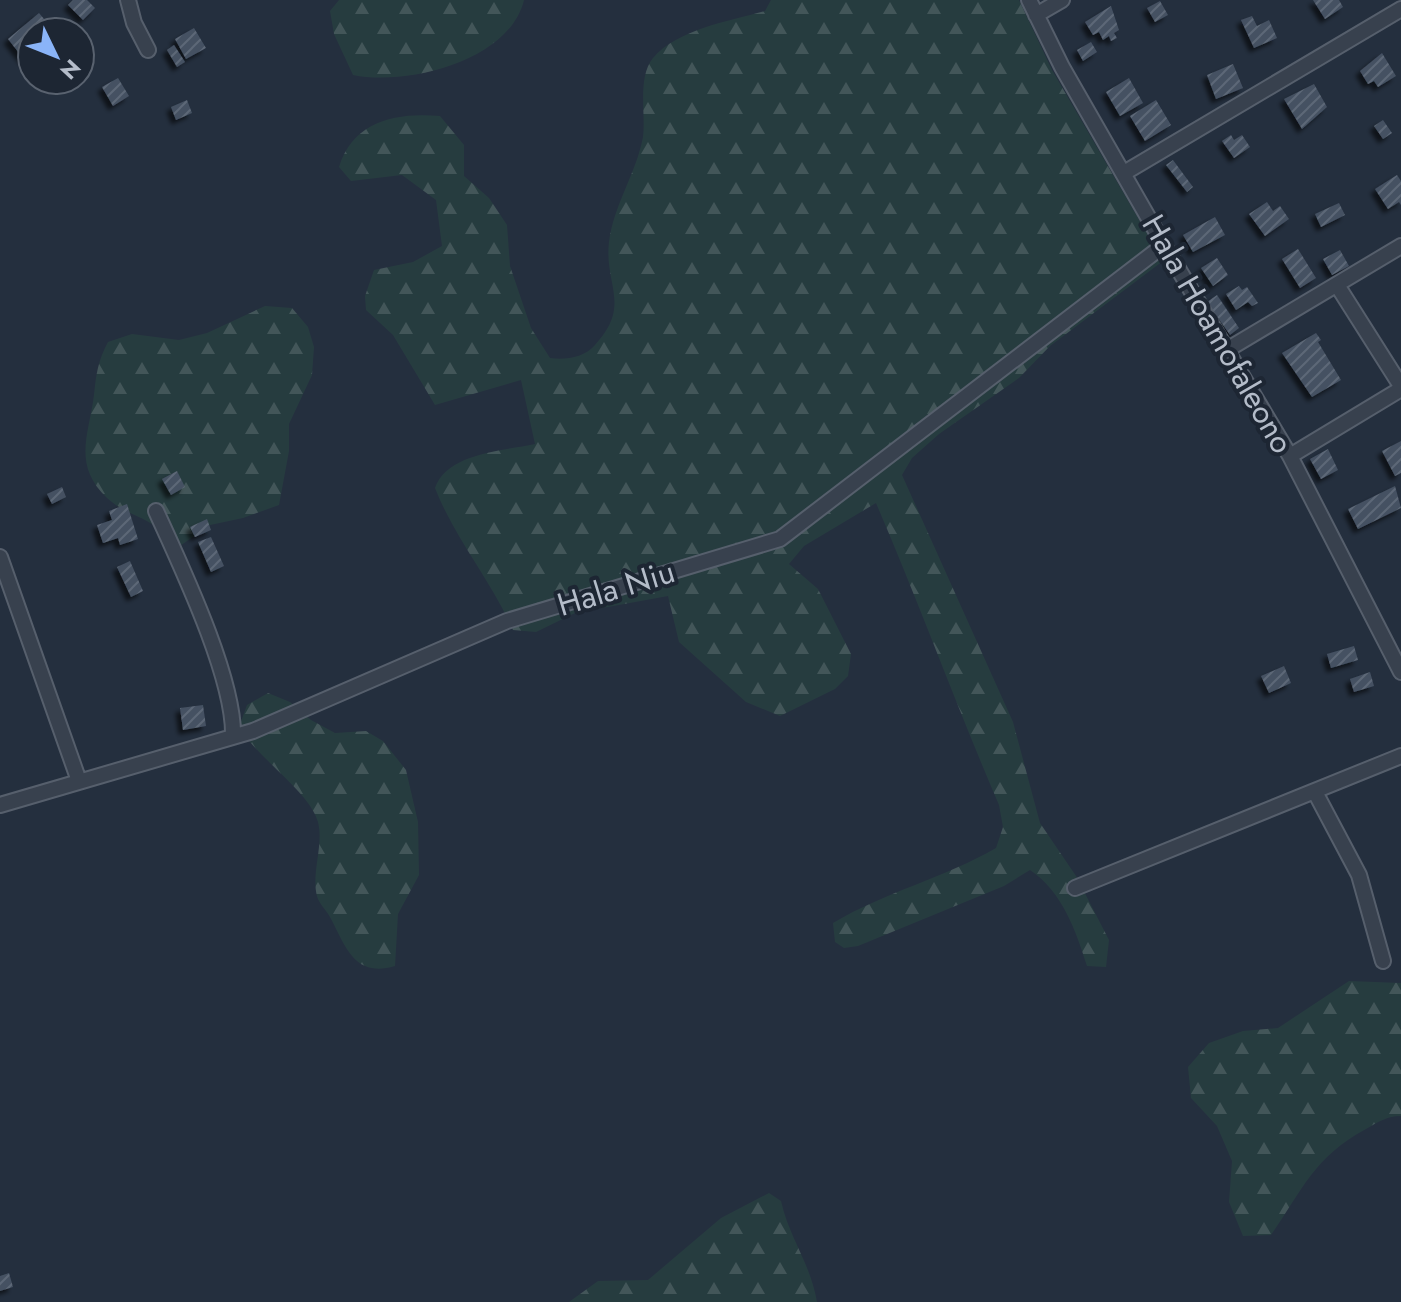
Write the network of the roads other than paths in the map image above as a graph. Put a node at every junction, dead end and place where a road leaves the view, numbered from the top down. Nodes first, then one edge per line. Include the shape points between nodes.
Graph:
1 (128, 0) edge
2 (1029, 0) edge
3 (1062, 0) edge
4 (1401, 9) edge
5 (1036, 15) junction
6 (148, 50) dead end
7 (1124, 173) junction
8 (1164, 245) junction
9 (1401, 246) edge
10 (1337, 285) junction
11 (1225, 351) junction
12 (1401, 388) edge
13 (1290, 456) junction
14 (156, 511) dead end
15 (0, 557) edge
16 (1401, 672) edge
17 (233, 737) junction
18 (1401, 756) edge
19 (79, 781) junction
20 (1315, 792) junction
21 (0, 805) edge
22 (1075, 888) dead end
23 (1383, 961) dead end

1 - 6 street
2 - 5 street, Hala Hoamofaleono
3 - 5 street
4 - 7 street
5 - 7 street, Hala Hoamofaleono
7 - 8 street, Hala Hoamofaleono
8 - 11 street, Hala Hoamofaleono
8 - 17 street, Hala Niu via 780,539 507,621
9 - 10 street
10 - 11 street
10 - 12 street
11 - 13 street, Hala Hoamofaleono
12 - 13 street
13 - 16 street, Hala Hoamofaleono
14 - 17 street via 230,701
15 - 19 street
17 - 19 street, Hala Niu
18 - 20 street
19 - 21 street, Hala Niu
20 - 22 street
20 - 23 street via 1359,875

